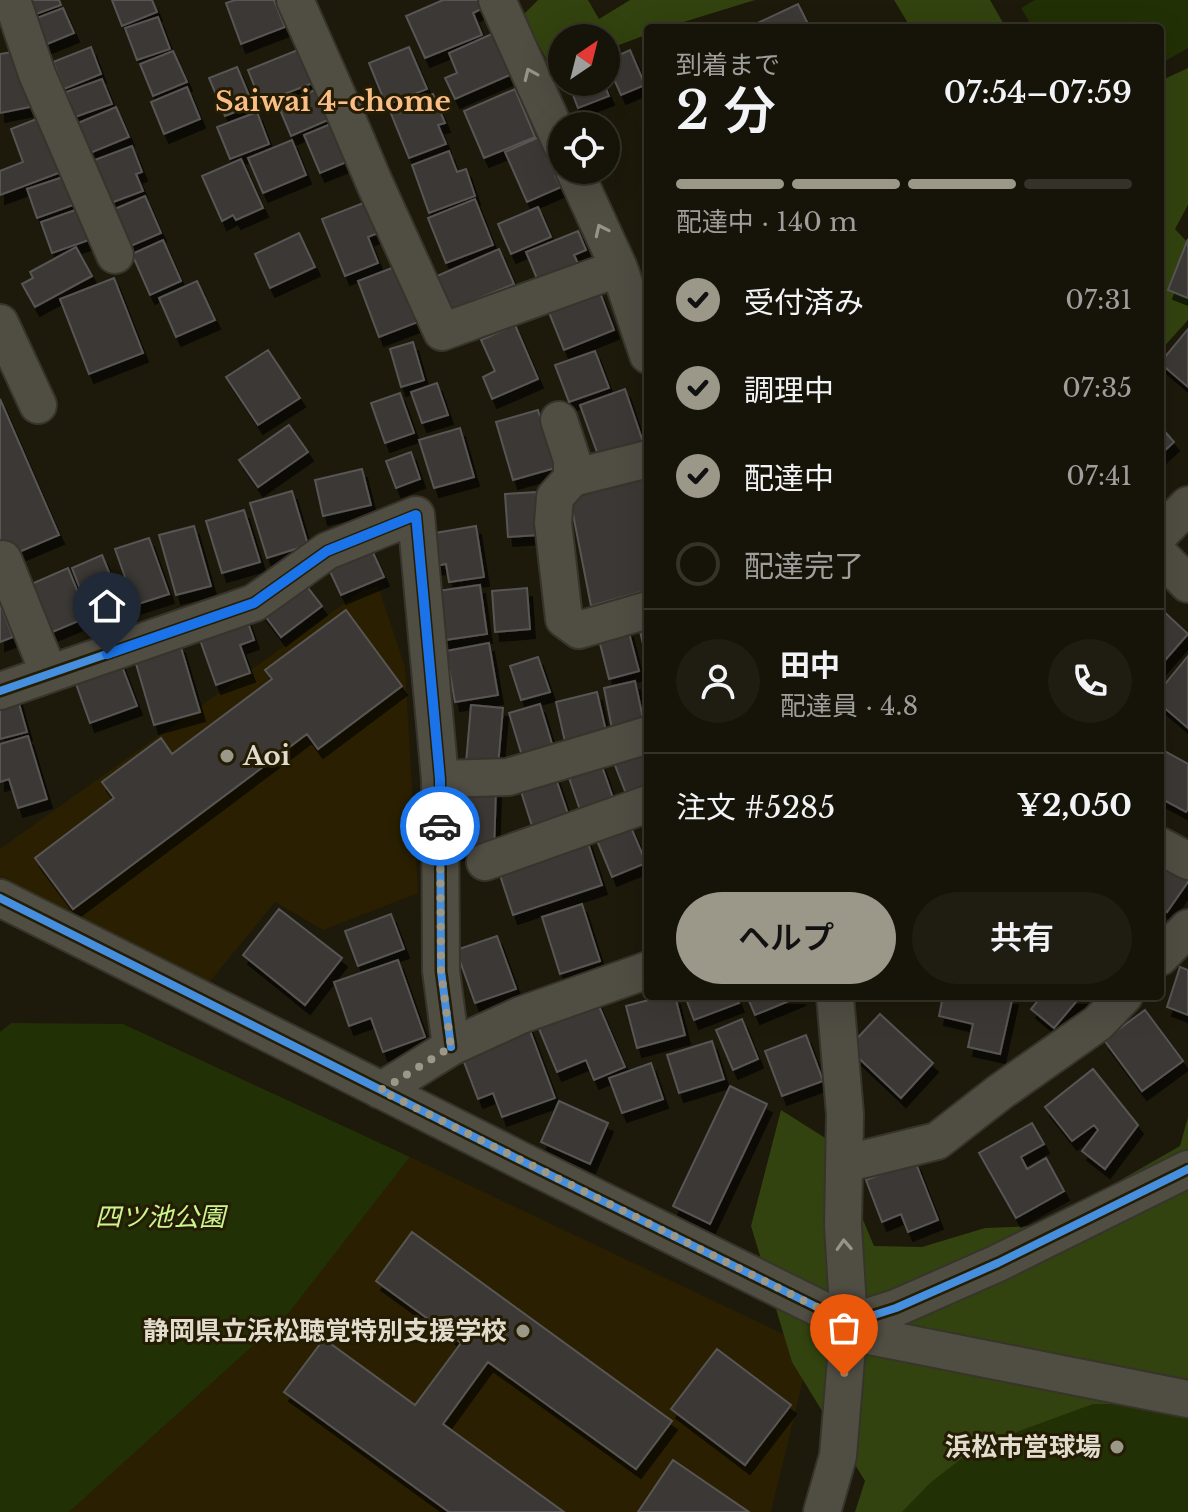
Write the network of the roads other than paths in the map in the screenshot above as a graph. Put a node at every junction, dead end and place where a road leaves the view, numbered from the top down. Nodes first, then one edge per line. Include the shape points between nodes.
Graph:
1 (12, 0) edge
2 (295, 0) edge
3 (497, 0) edge
4 (548, 114) edge
5 (580, 184) edge
6 (115, 255) dead end
7 (619, 268) junction
8 (0, 323) edge
9 (644, 343) edge
10 (38, 405) dead end
11 (559, 420) dead end
12 (644, 460) edge
13 (572, 478) junction
14 (1188, 505) edge
15 (1164, 530) edge
16 (3, 559) dead end
17 (1164, 559) edge
18 (1188, 584) edge
19 (644, 611) edge
20 (49, 674) junction
21 (0, 691) edge
22 (644, 736) edge
23 (440, 779) junction
24 (644, 805) edge
25 (1164, 848) edge
26 (1188, 861) edge
27 (485, 862) dead end
28 (0, 898) edge
29 (1188, 928) edge
30 (1164, 953) edge
31 (644, 971) edge
32 (835, 1000) edge
33 (1120, 1000) edge
34 (451, 1047) junction
35 (380, 1090) junction
36 (844, 1164) junction
37 (1188, 1169) edge
38 (859, 1329) junction
39 (1188, 1399) edge
40 (822, 1512) edge

1 - 6 street via 37,74
2 - 7 street via 442,332
4 -> 3 street
7 -> 5 street
7 - 9 street
8 - 10 street
11 - 13 street
12 - 13 street
13 - 19 street via 555,497 553,523 564,619 579,630
14 - 15 street
16 - 20 street
17 - 18 street
20 - 21 street
20 - 23 street via 254,603 327,551 416,515
22 - 23 street via 508,777
23 - 34 street via 441,971
24 - 27 street
25 - 26 street
28 - 35 street
29 - 30 street
31 - 34 street via 521,1015
32 - 36 street
33 - 36 street via 1098,1023 937,1141
34 - 35 street
35 - 38 street
38 -> 36 street via 843,1226
37 - 38 street
38 - 39 street
38 - 40 street via 838,1456

